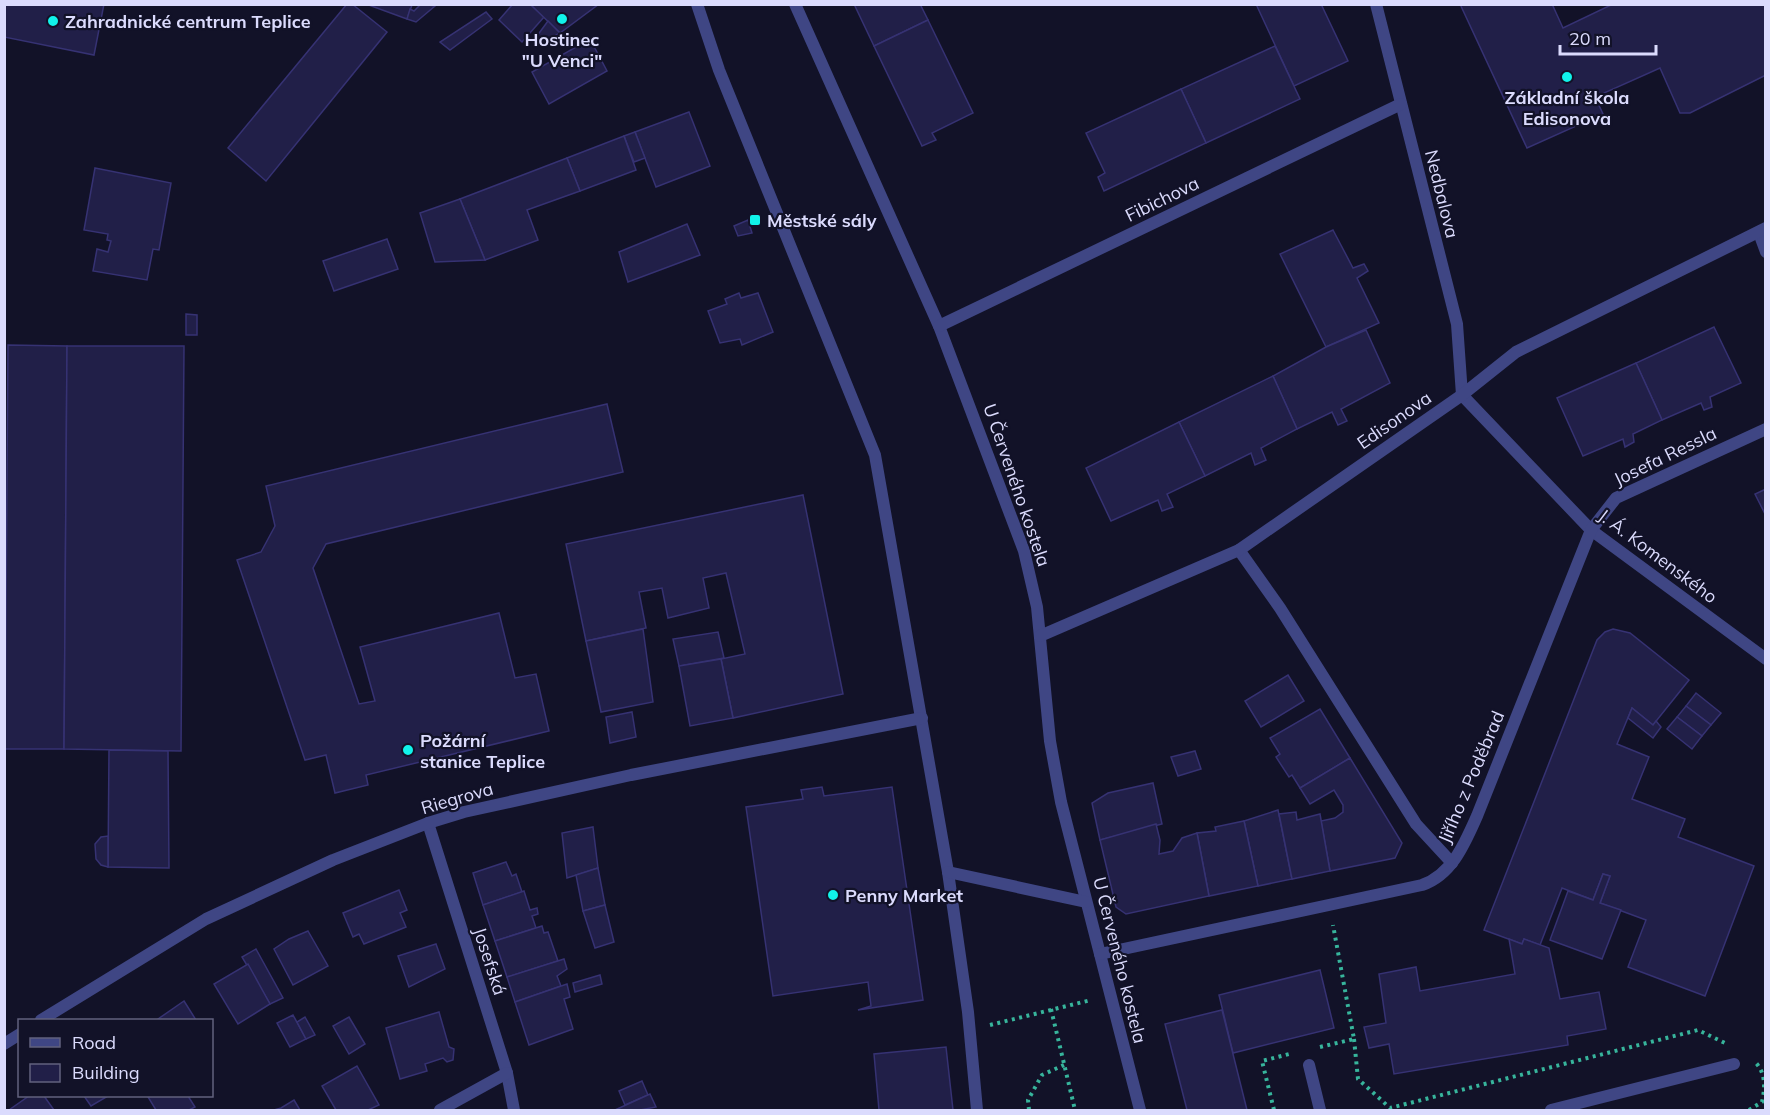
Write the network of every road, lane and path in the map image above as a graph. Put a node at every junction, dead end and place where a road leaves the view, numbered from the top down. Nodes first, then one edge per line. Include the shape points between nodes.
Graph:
1 (698, 4) edge
2 (795, 4) edge
3 (1376, 4) edge
4 (1401, 104) junction
5 (1762, 230) edge
6 (1766, 252) edge
7 (939, 326) junction
8 (1462, 395) junction
9 (1766, 429) edge
10 (1590, 530) junction
11 (1239, 550) junction
12 (1040, 636) junction
13 (1766, 659) edge
14 (922, 718) junction
15 (428, 823) junction
16 (1452, 863) junction
17 (948, 872) junction
18 (1086, 902) junction
19 (1330, 906) junction
20 (1100, 954) junction
21 (1110, 995) junction
22 (1051, 1009) junction
23 (43, 1019) edge
24 (969, 1031) junction
25 (18, 1035) edge
26 (1354, 1039) junction
27 (4, 1044) edge
28 (1729, 1044) dead end
29 (1317, 1048) dead end
30 (1295, 1053) dead end
31 (1750, 1054) dead end
32 (1734, 1064) dead end
33 (1064, 1065) junction
34 (1310, 1065) dead end
35 (507, 1073) junction
36 (440, 1110) edge
37 (514, 1110) edge
38 (977, 1110) edge
39 (1029, 1110) edge
40 (1075, 1110) edge
41 (1140, 1110) edge
42 (1274, 1110) edge
43 (1320, 1110) edge
44 (1551, 1110) edge
45 (1749, 1110) edge

1 - 14 street via 719,70 875,455
2 - 7 street, U Červeného kostela
3 - 4 street, Nedbalova
4 - 7 street, Fibichova
4 - 8 street, Nedbalova via 1457,324
5 - 6 street
5 - 8 street, Edisonova via 1516,352
7 - 12 street, U Červeného kostela via 1024,551
8 - 10 street, J. Á. Komenského
8 - 11 street, Edisonova
9 - 10 street, Josefa Ressla via 1617,498
10 - 13 street, J. Á. Komenského
10 - 16 street, Jiřího z Poděbrad via 1477,816
11 - 12 street, Edisonova
11 - 16 street via 1416,824
12 - 18 street, U Červeného kostela via 1054,766
14 - 15 street, Riegrova via 631,775
14 - 17 street
15 - 23 street, Riegrova via 333,860 206,919
15 - 35 street, Josefská
16 - 19 street, Jiřího z Poděbrad via 1431,882
17 - 18 street
17 - 24 street
18 - 20 street, U Červeného kostela
19 - 20 street, Jiřího z Poděbrad
19 - 26 path
20 - 21 street, U Červeného kostela
21 - 22 path
21 - 41 street, U Červeného kostela
22 - 24 path
22 - 33 path
24 - 38 street
25 - 27 street
26 - 28 path via 1358,1079 1390,1108 1698,1030
26 - 29 path
30 - 42 path via 1262,1061
31 - 45 path via 1761,1069 1765,1088 1762,1102
32 - 44 street
33 - 39 path via 1042,1075 1028,1100
33 - 40 path
34 - 43 street
35 - 36 street
35 - 37 street, Josefská

